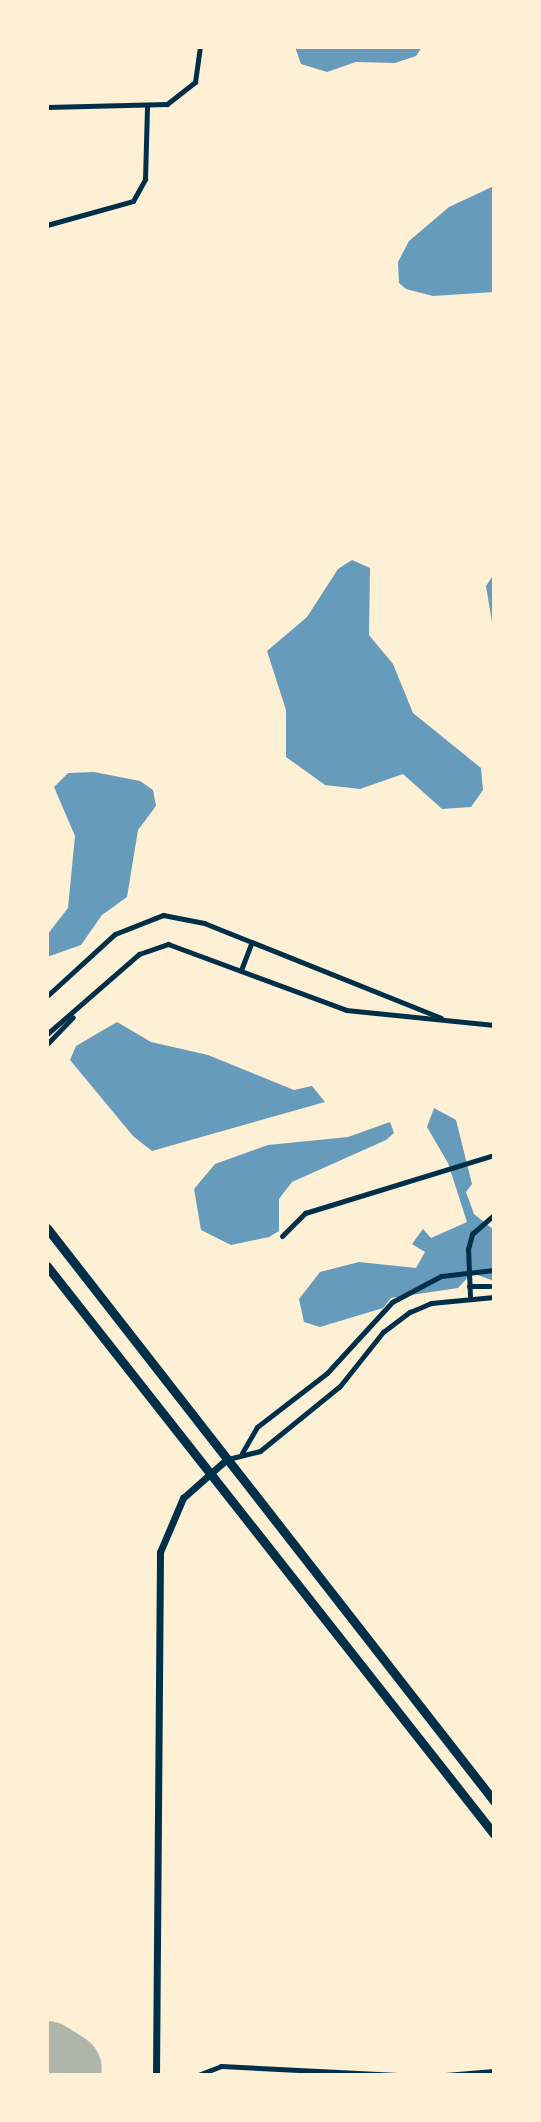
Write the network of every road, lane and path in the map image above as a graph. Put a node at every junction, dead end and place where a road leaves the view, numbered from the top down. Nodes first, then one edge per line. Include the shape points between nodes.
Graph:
1 (200, 47) edge
2 (147, 106) junction
3 (47, 107) edge
4 (47, 225) edge
5 (252, 942) junction
6 (242, 970) junction
7 (47, 996) edge
8 (74, 1016) junction
9 (444, 1019) junction
10 (494, 1024) edge
11 (48, 1033) edge
12 (47, 1044) edge
13 (494, 1155) edge
14 (494, 1215) edge
15 (47, 1228) edge
16 (282, 1236) dead end
17 (47, 1266) edge
18 (494, 1270) edge
19 (468, 1271) junction
20 (469, 1286) junction
21 (490, 1286) dead end
22 (470, 1296) junction
23 (494, 1297) edge
24 (242, 1453) junction
25 (228, 1459) junction
26 (211, 1472) junction
27 (494, 1801) edge
28 (494, 1834) edge
29 (494, 2071) edge
30 (156, 2075) edge
31 (198, 2075) edge
32 (398, 2075) edge
33 (445, 2075) edge

1 - 2 street via 200,70 188,91
2 - 3 street
2 - 4 street via 145,179 133,201
5 - 6 street
5 - 7 street via 184,917 137,921
5 - 9 street
6 - 8 street via 189,948 157,946 139,954
6 - 9 street via 346,1010
8 - 11 street
8 - 12 street via 68,1029
9 - 10 street
13 - 16 street via 305,1213
14 - 19 street via 472,1234
15 - 25 main road
17 - 26 main road
18 - 19 street
19 - 20 street
19 - 24 street via 441,1276 392,1302 327,1373 257,1427
20 - 21 street
20 - 22 street
22 - 23 street
22 - 24 street via 410,1312 383,1332 340,1386 260,1451
24 - 25 street
25 - 26 street
25 - 27 main road
26 - 28 main road
26 - 30 street via 178,1505 160,1552
29 - 33 street
31 - 32 street via 221,2066

